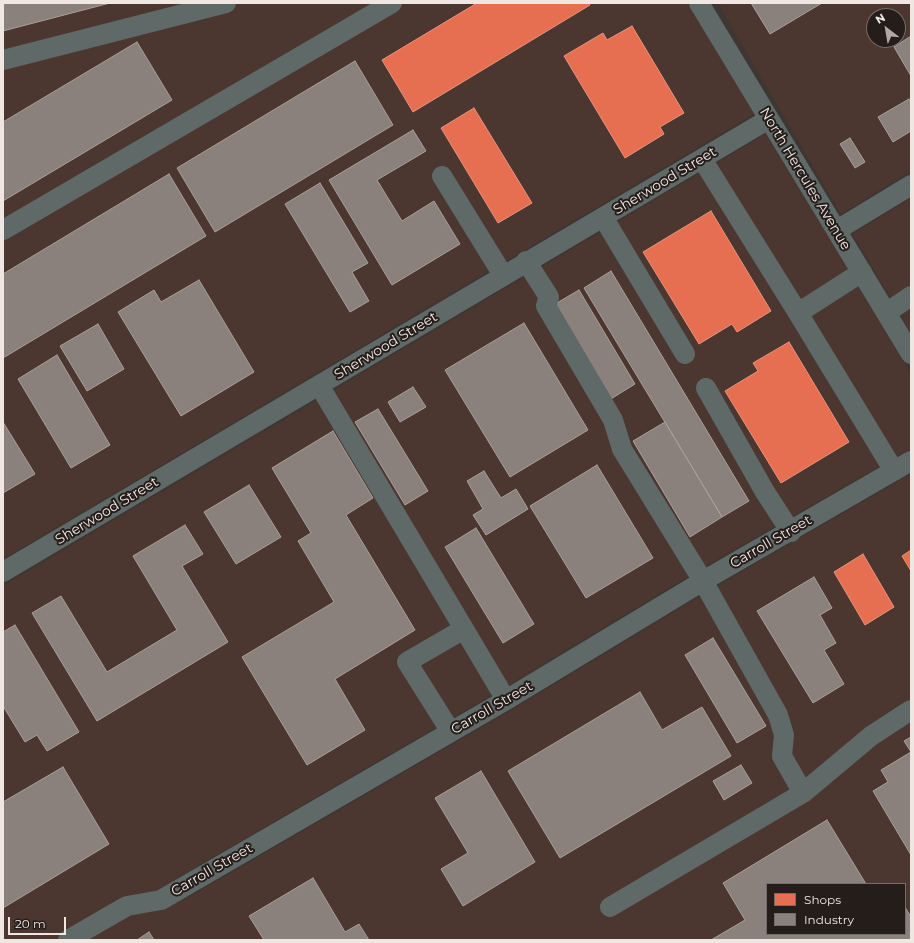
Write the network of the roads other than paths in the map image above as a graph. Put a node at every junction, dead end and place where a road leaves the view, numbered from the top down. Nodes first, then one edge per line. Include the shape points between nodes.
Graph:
1 (226, 3) edge
2 (392, 3) edge
3 (706, 5) edge
4 (3, 60) edge
5 (769, 119) junction
6 (702, 159) junction
7 (442, 176) dead end
8 (908, 193) edge
9 (603, 217) junction
10 (3, 230) edge
11 (837, 230) junction
12 (526, 261) junction
13 (862, 272) junction
14 (503, 275) junction
15 (911, 296) edge
16 (798, 313) junction
17 (886, 313) junction
18 (685, 354) dead end
19 (911, 354) edge
20 (319, 385) junction
21 (706, 388) dead end
22 (903, 466) edge
23 (791, 532) junction
24 (3, 572) edge
25 (703, 581) junction
26 (464, 629) junction
27 (506, 700) junction
28 (911, 710) edge
29 (451, 732) junction
30 (803, 793) junction
31 (610, 907) dead end
32 (68, 940) edge

1 - 4 street
2 - 10 street
3 - 5 street, North Hercules Avenue
5 - 6 street, Sherwood Street
5 - 11 street, North Hercules Avenue
6 - 9 street, Sherwood Street
6 - 16 street
7 - 14 street
8 - 11 street
9 - 12 street, Sherwood Street
9 - 18 street
11 - 13 street, North Hercules Avenue
12 - 14 street, Sherwood Street
12 - 25 street via 549,297 546,306 612,420 622,449
13 - 16 street
13 - 17 street, North Hercules Avenue
14 - 20 street, Sherwood Street
15 - 17 street
16 - 22 street
17 - 19 street, North Hercules Avenue
20 - 24 street, Sherwood Street
20 - 26 street
21 - 23 street via 765,492
22 - 23 street, Carroll Street
23 - 25 street, Carroll Street
25 - 27 street, Carroll Street
25 - 30 street via 778,716 784,735 782,756
26 - 27 street
26 - 29 street via 407,662
27 - 29 street, Carroll Street
28 - 30 street via 872,736
29 - 32 street, Carroll Street via 161,900 126,906
30 - 31 street

